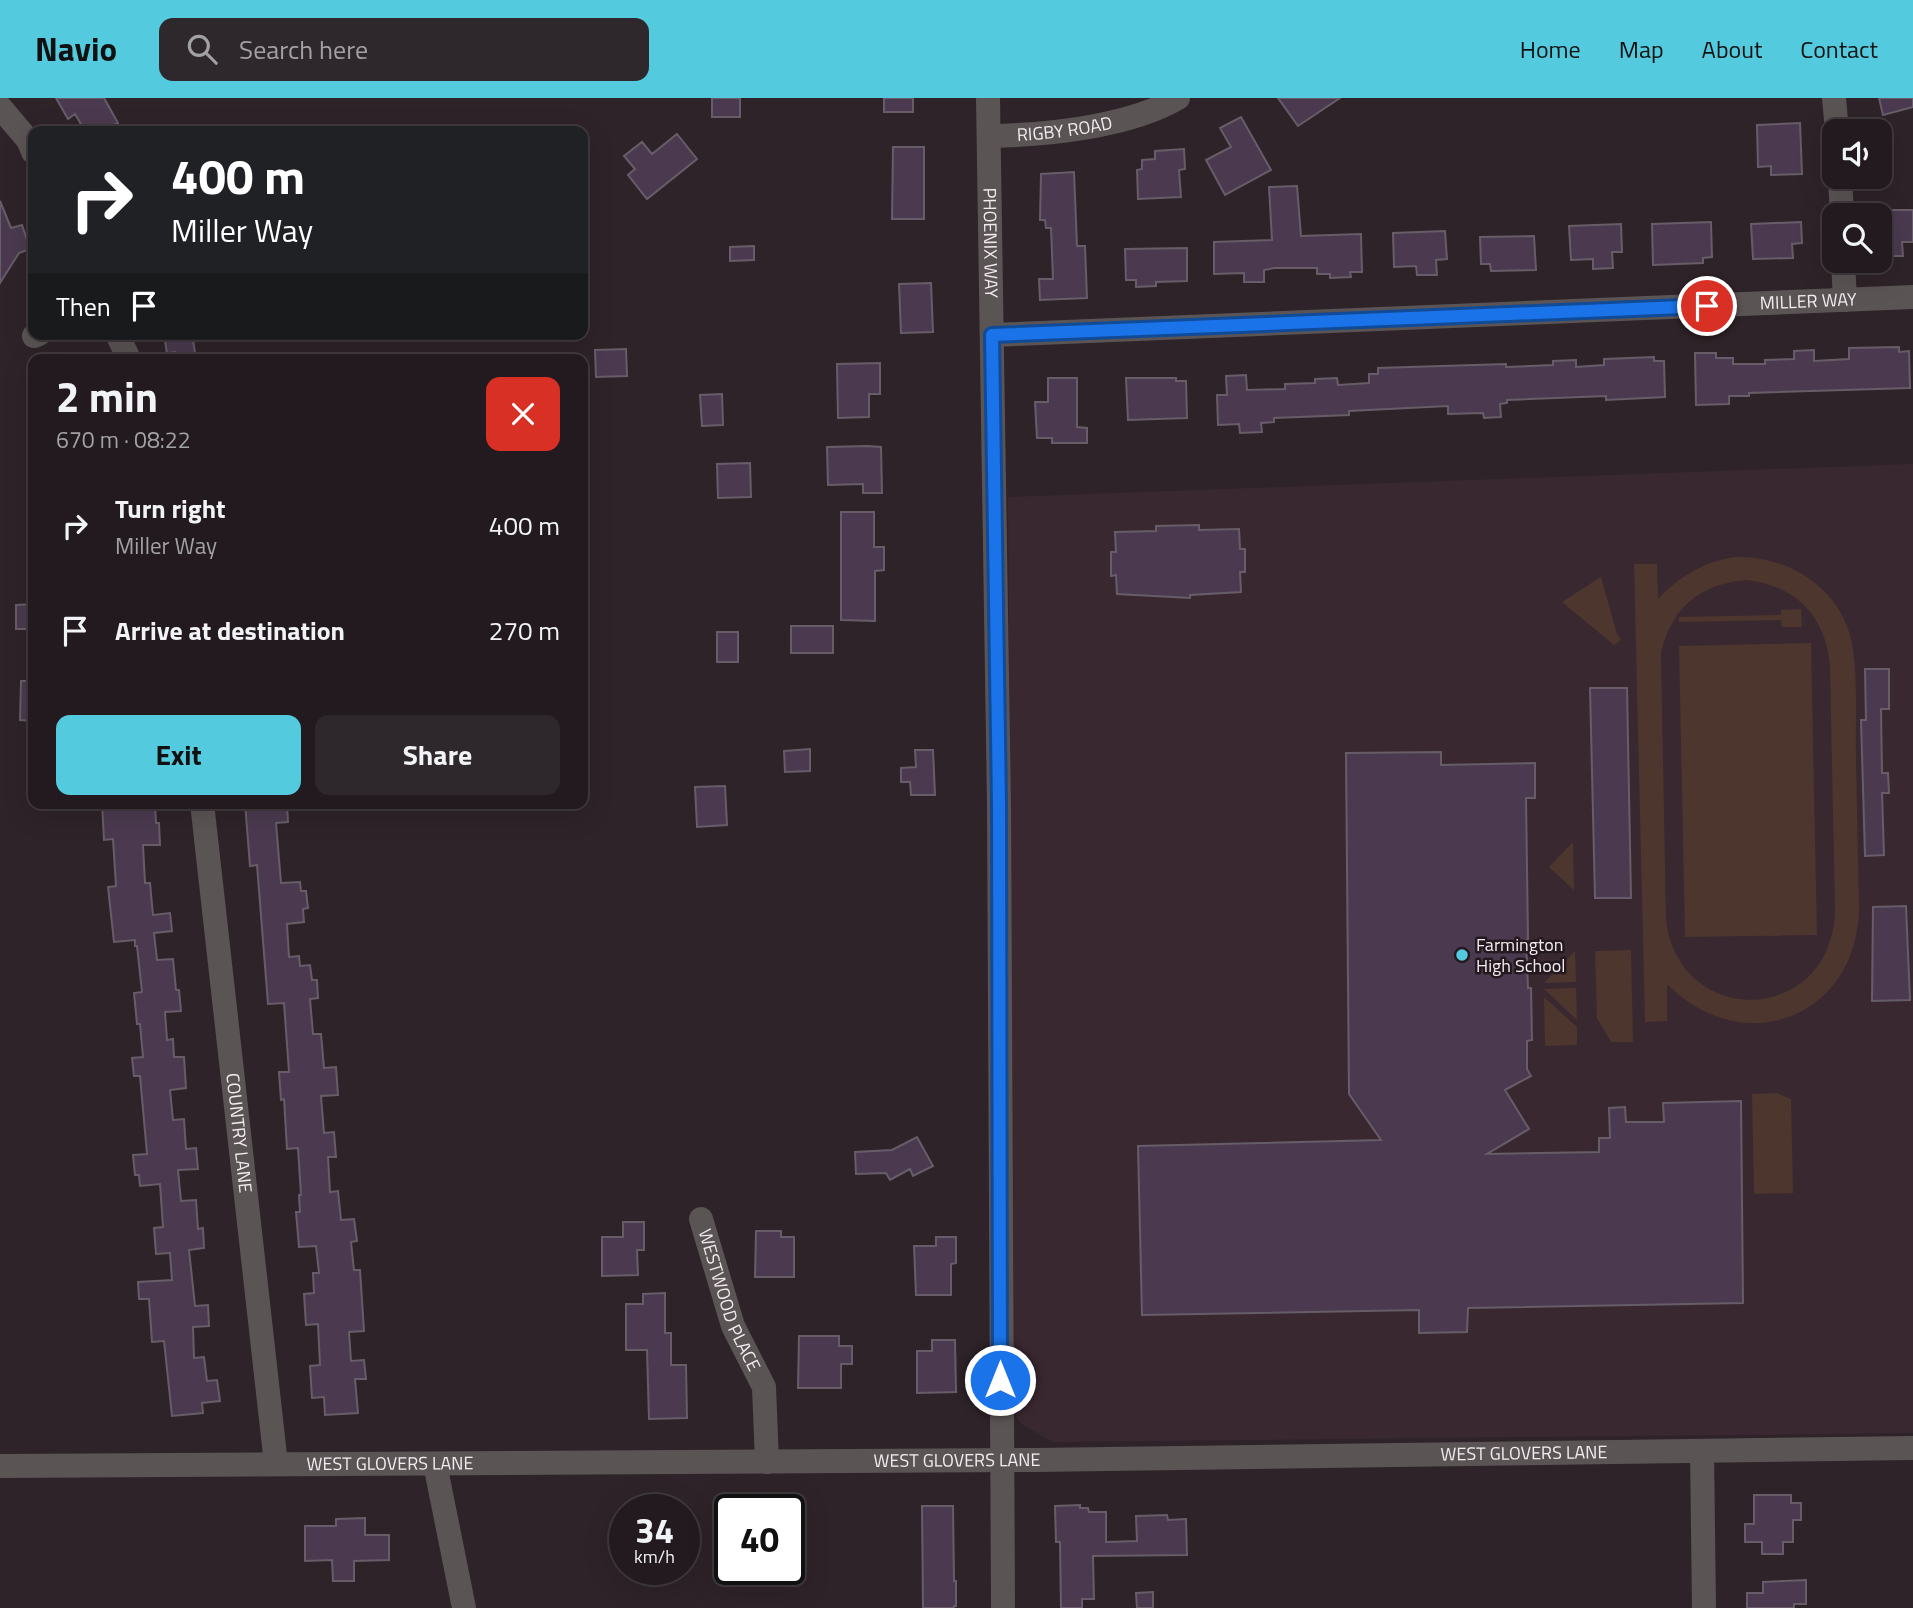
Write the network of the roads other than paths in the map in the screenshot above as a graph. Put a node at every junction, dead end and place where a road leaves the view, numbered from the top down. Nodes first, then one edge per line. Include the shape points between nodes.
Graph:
1 (988, 98) edge
2 (1178, 98) edge
3 (1834, 98) edge
4 (0, 107) edge
5 (1836, 119) edge
6 (990, 136) junction
7 (28, 140) edge
8 (1844, 273) edge
9 (1913, 297) edge
10 (1845, 300) junction
11 (992, 335) junction
12 (203, 809) edge
13 (701, 1219) dead end
14 (1913, 1448) edge
15 (1702, 1451) junction
16 (1001, 1460) junction
17 (767, 1462) junction
18 (276, 1464) junction
19 (435, 1464) junction
20 (0, 1466) edge
21 (464, 1608) edge
22 (1003, 1608) edge
23 (1704, 1608) edge

1 - 6 street, PHOENIX WAY
2 - 6 street, RIGBY ROAD via 1161,108 1088,127
3 - 5 street
4 - 7 street
6 - 11 street, PHOENIX WAY
8 - 10 street
9 - 10 street, MILLER WAY
10 - 11 street, MILLER WAY
11 - 16 street, PHOENIX WAY
12 - 18 street, COUNTRY LANE
13 - 17 street, WESTWOOD PLACE via 733,1326 764,1387
14 - 15 street, WEST GLOVERS LANE
15 - 16 street, WEST GLOVERS LANE
15 - 23 street
16 - 17 street, WEST GLOVERS LANE
16 - 22 street, PHOENIX WAY
17 - 19 street, WEST GLOVERS LANE
18 - 19 street, WEST GLOVERS LANE
18 - 20 street, WEST GLOVERS LANE
19 - 21 street

